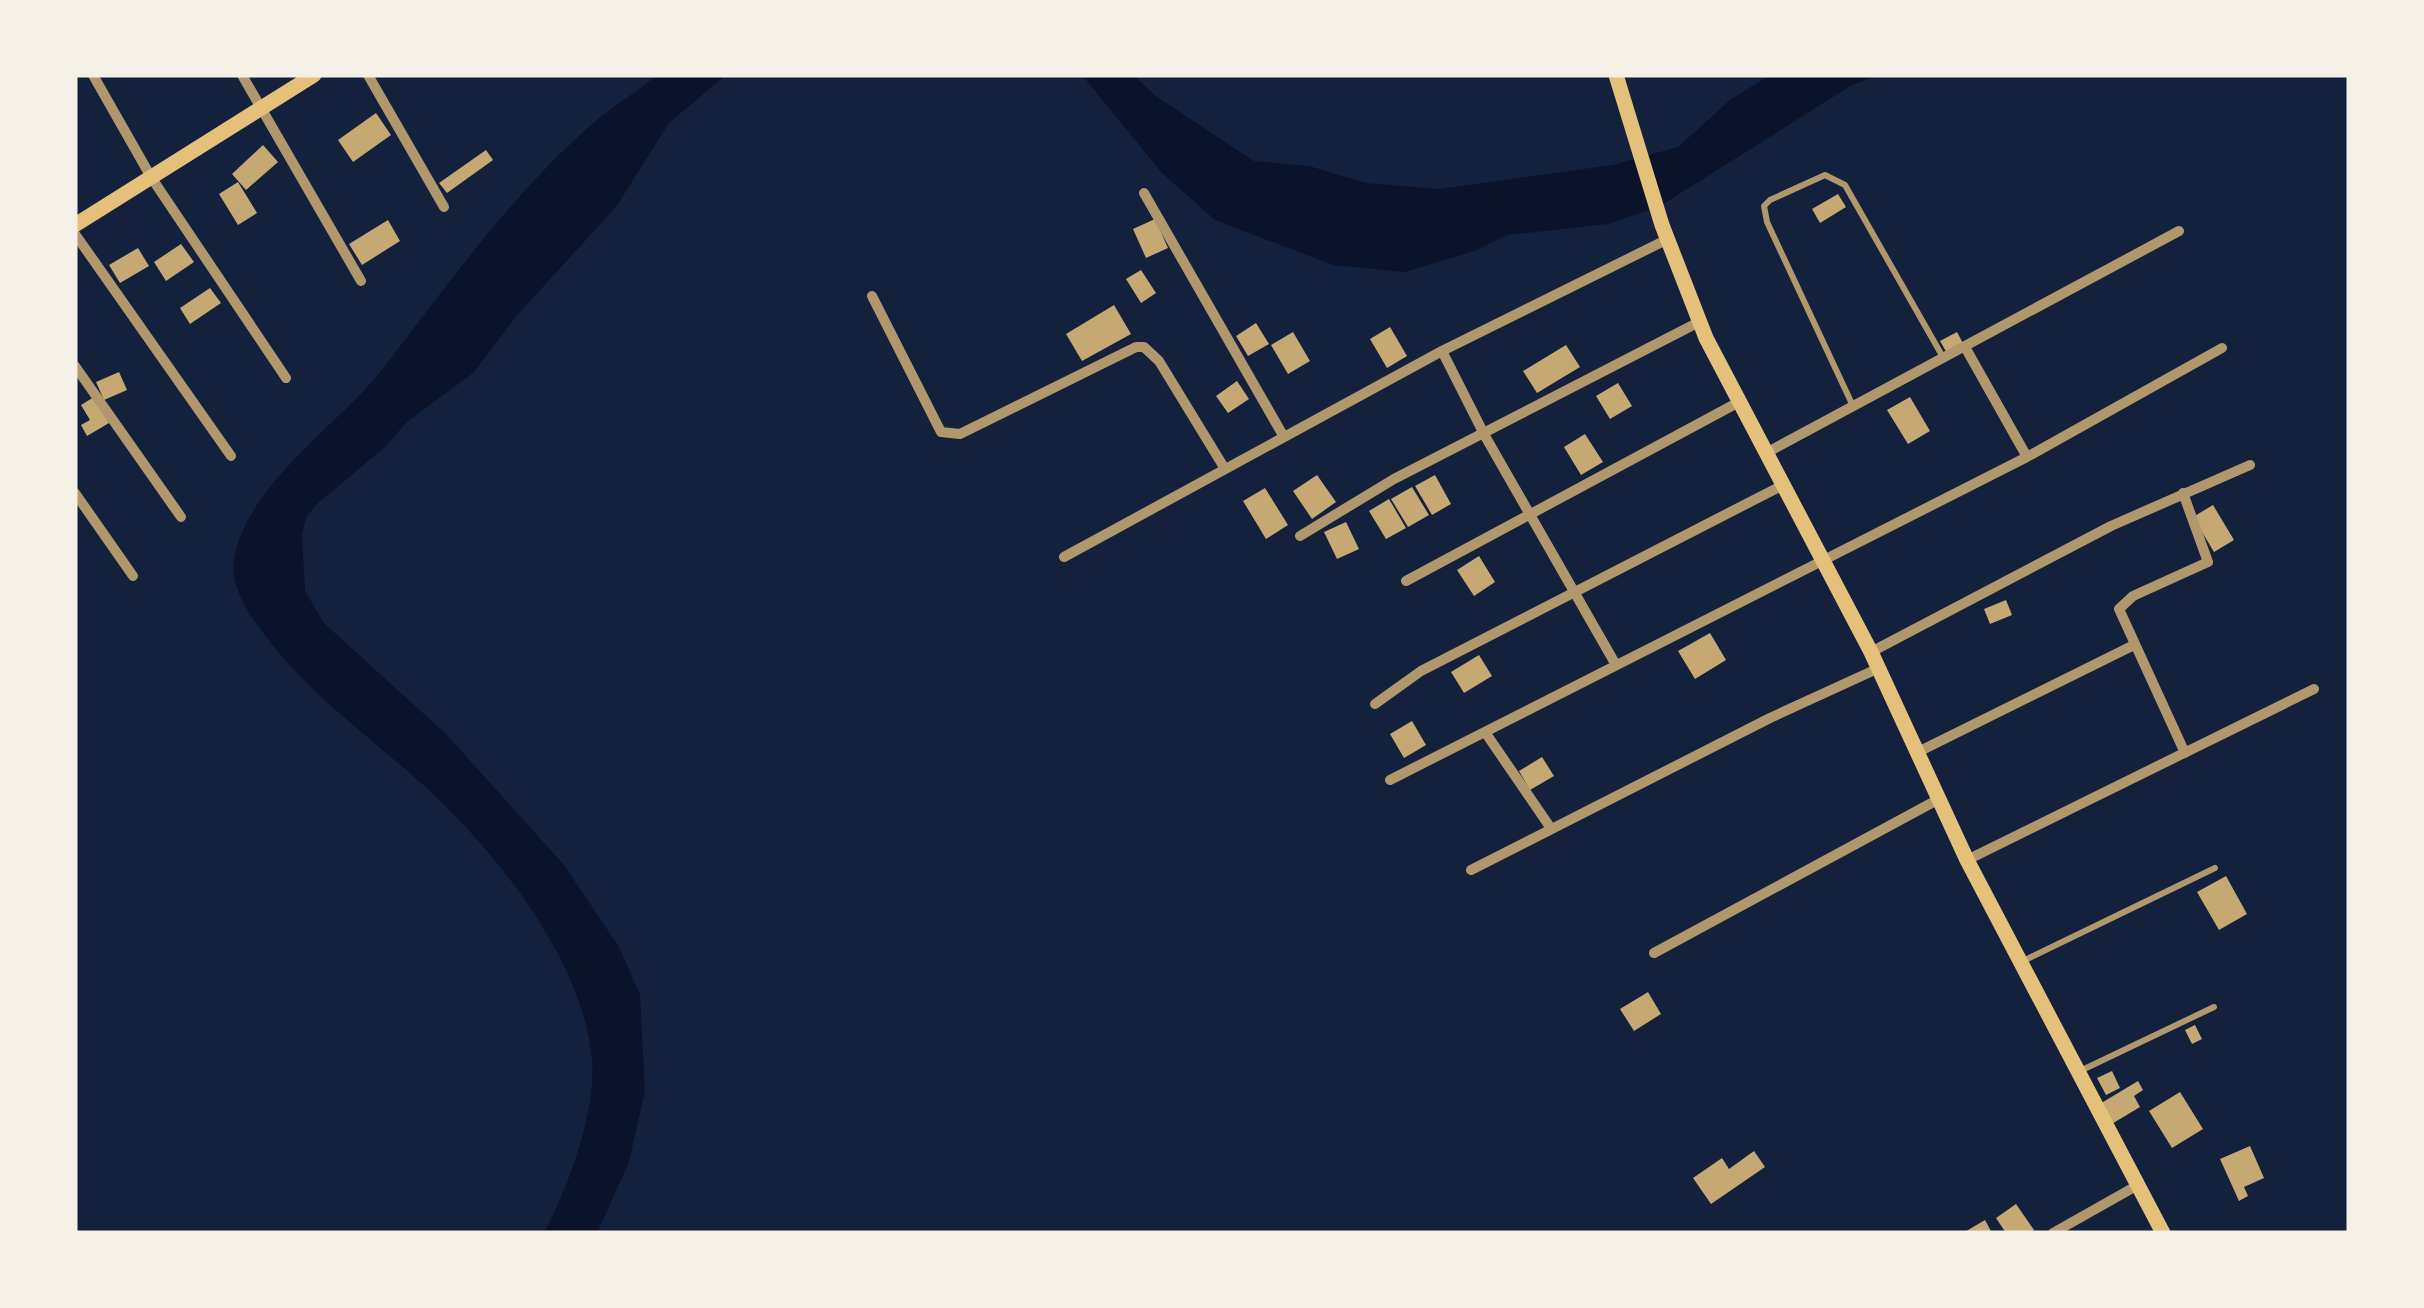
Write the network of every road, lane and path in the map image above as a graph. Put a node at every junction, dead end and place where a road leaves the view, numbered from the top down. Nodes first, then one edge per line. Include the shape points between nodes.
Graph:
1 (93, 75) edge
2 (242, 75) edge
3 (314, 75) edge
4 (368, 75) edge
5 (1616, 75) edge
6 (262, 108) junction
7 (150, 177) junction
8 (1144, 192) dead end
9 (444, 208) dead end
10 (75, 225) edge
11 (2180, 231) dead end
12 (1665, 232) junction
13 (75, 234) edge
14 (361, 280) dead end
15 (872, 296) dead end
16 (1699, 322) junction
17 (1965, 348) junction
18 (2222, 348) dead end
19 (1442, 351) junction
20 (1944, 359) junction
21 (75, 366) edge
22 (286, 378) dead end
23 (1739, 402) junction
24 (1854, 408) junction
25 (1485, 436) junction
26 (1284, 437) junction
27 (1766, 453) junction
28 (231, 456) dead end
29 (2026, 456) junction
30 (2250, 465) dead end
31 (1225, 469) junction
32 (1783, 485) junction
33 (75, 493) edge
34 (2184, 494) junction
35 (1530, 512) junction
36 (181, 517) dead end
37 (1300, 536) dead end
38 (1064, 557) dead end
39 (1821, 558) junction
40 (134, 576) dead end
41 (1406, 581) dead end
42 (1576, 592) junction
43 (2134, 645) junction
44 (1871, 652) junction
45 (1616, 665) junction
46 (1879, 668) junction
47 (2314, 689) dead end
48 (1374, 704) dead end
49 (1485, 732) junction
50 (1918, 752) junction
51 (2185, 753) junction
52 (1390, 780) dead end
53 (1939, 800) junction
54 (1550, 827) junction
55 (1967, 860) junction
56 (2216, 868) dead end
57 (1471, 870) dead end
58 (1654, 953) dead end
59 (2020, 962) junction
60 (2214, 1007) dead end
61 (2078, 1072) junction
62 (2138, 1185) junction
63 (2053, 1233) edge
64 (2163, 1233) edge

1 - 7 street
2 - 6 street
3 - 6 main road
4 - 9 street
5 - 12 main road
6 - 7 main road
6 - 14 street
7 - 10 main road
7 - 22 street
8 - 26 street
11 - 17 street
12 - 16 main road
12 - 19 street
13 - 28 street
15 - 31 street via 941,432 960,434 1144,347
16 - 23 main road
16 - 25 street
17 - 20 street
17 - 29 street
18 - 29 street
19 - 25 street
19 - 26 street
20 - 24 street
20 - 24 lane via 1845,184 1826,175 1770,200 1764,206 1767,222
21 - 36 street
23 - 27 main road
23 - 35 street
24 - 27 street
25 - 35 street
25 - 37 street via 1394,479
26 - 31 street
27 - 32 main road
29 - 39 street
30 - 34 street
31 - 38 street
32 - 39 main road
32 - 42 street
33 - 40 street
34 - 43 street via 2208,562 2123,602 2120,616
34 - 44 street
35 - 41 street
35 - 42 street
39 - 44 main road
39 - 45 street
42 - 45 street
42 - 48 street via 1422,671
43 - 50 street
43 - 51 street
44 - 46 main road
45 - 49 street
46 - 50 main road
46 - 54 street
47 - 51 street
49 - 52 street
49 - 54 street
50 - 53 main road
51 - 55 street
53 - 55 main road
53 - 58 street
54 - 57 street
55 - 59 main road
56 - 59 lane
59 - 61 main road
60 - 61 lane
61 - 62 main road
62 - 63 street
62 - 64 main road

